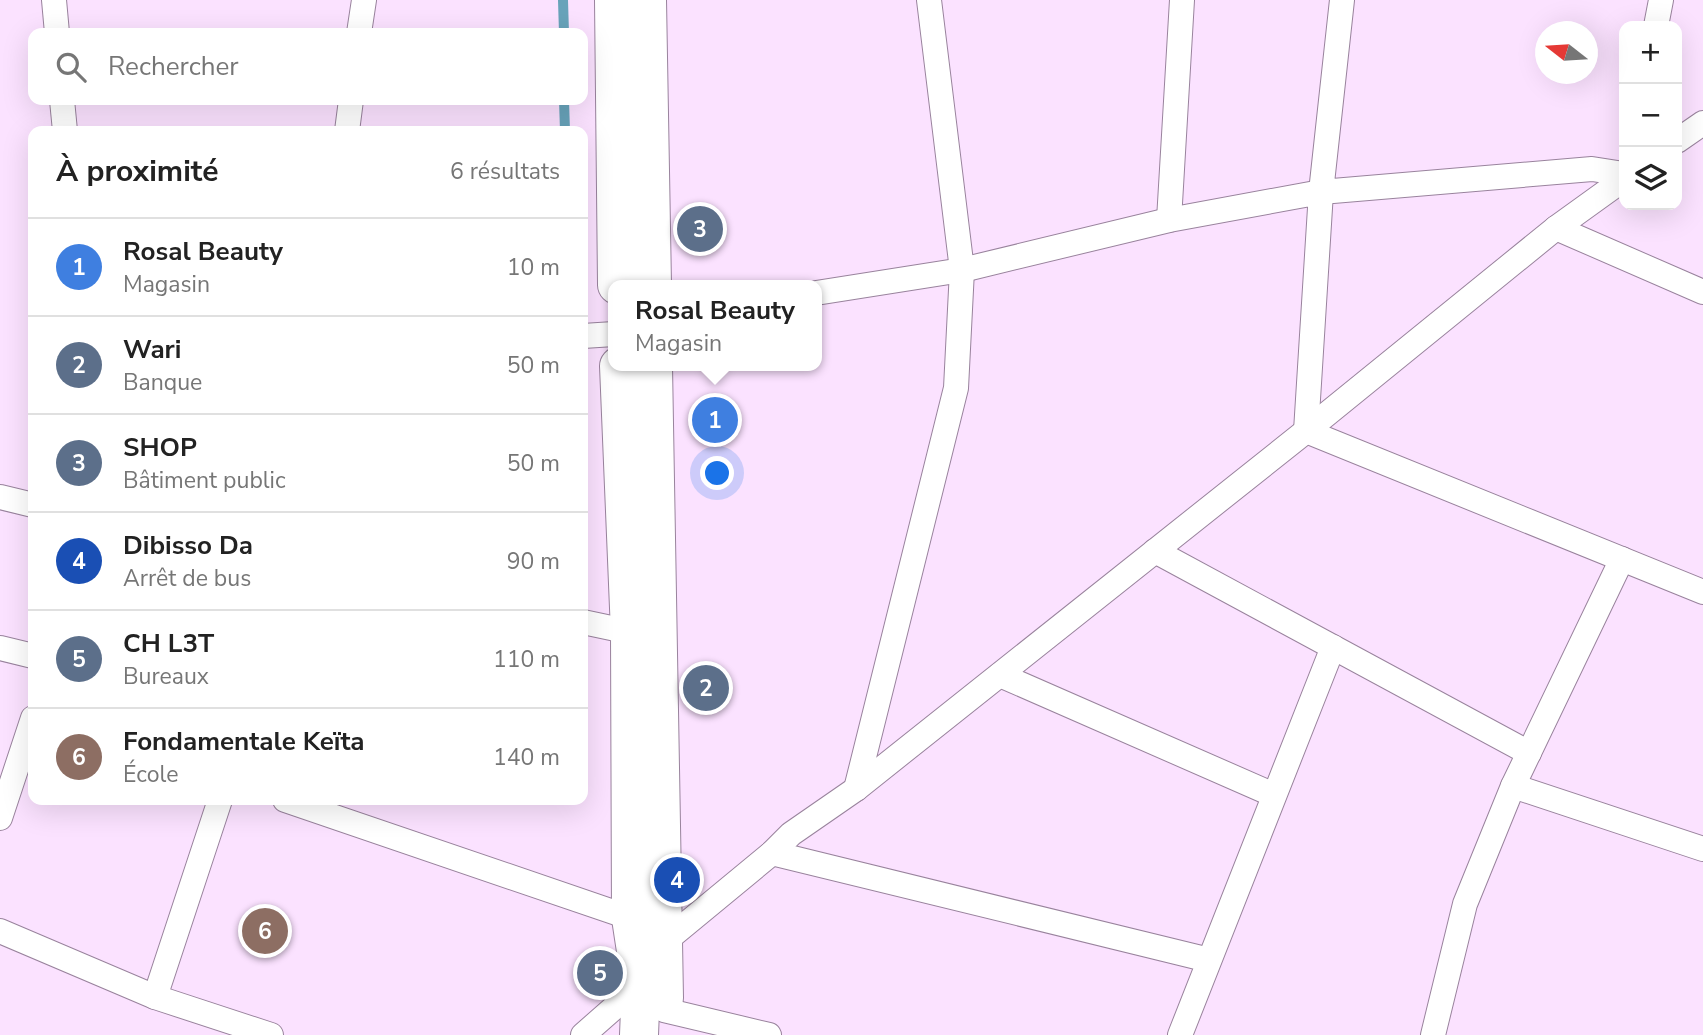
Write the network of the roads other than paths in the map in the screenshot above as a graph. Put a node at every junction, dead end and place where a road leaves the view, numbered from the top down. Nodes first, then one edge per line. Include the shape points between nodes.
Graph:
1 (54, 0) edge
2 (364, 0) edge
3 (614, 0) edge
4 (647, 0) edge
5 (929, 0) edge
6 (1182, 0) edge
7 (1342, 0) edge
8 (1661, 0) edge
9 (1657, 21) edge
10 (57, 28) edge
11 (360, 28) edge
12 (62, 105) edge
13 (350, 105) edge
14 (1703, 122) edge
15 (65, 126) edge
16 (348, 126) edge
17 (1682, 137) edge
18 (1619, 175) edge
19 (1619, 180) edge
20 (1321, 192) junction
21 (1169, 220) junction
22 (1556, 228) junction
23 (962, 270) junction
24 (617, 280) edge
25 (652, 280) edge
26 (822, 292) edge
27 (1703, 292) edge
28 (608, 334) edge
29 (588, 335) edge
30 (619, 371) edge
31 (653, 371) edge
32 (1306, 431) junction
33 (0, 497) edge
34 (28, 504) edge
35 (1156, 551) junction
36 (1622, 559) junction
37 (1703, 592) edge
38 (588, 623) edge
39 (630, 632) junction
40 (1333, 647) junction
41 (0, 648) edge
42 (28, 655) edge
43 (1000, 675) junction
44 (28, 733) edge
45 (1529, 753) junction
46 (1513, 786) junction
47 (856, 789) junction
48 (1274, 795) junction
49 (218, 805) edge
50 (300, 805) edge
51 (0, 818) edge
52 (1703, 849) edge
53 (772, 853) junction
54 (631, 918) junction
55 (0, 931) edge
56 (663, 943) junction
57 (1209, 960) junction
58 (155, 997) junction
59 (652, 1016) edge
60 (271, 1035) edge
61 (583, 1035) edge
62 (769, 1035) edge
63 (1180, 1035) edge
64 (1433, 1035) edge

1 - 10 street
2 - 11 street
3 - 24 main road
4 - 25 main road
5 - 23 street
6 - 21 street
7 - 20 street
8 - 9 street
12 - 15 street
13 - 16 street
14 - 17 street
18 - 20 street via 1591,169
19 - 22 street
20 - 21 street
20 - 32 street
21 - 23 street
22 - 27 street
22 - 32 street
23 - 26 street
23 - 47 street via 956,388
28 - 29 street
30 - 39 main road
31 - 56 main road
32 - 35 street
32 - 36 street
33 - 34 street
35 - 40 street
35 - 43 street
36 - 37 street
36 - 45 street
38 - 39 street
39 - 54 main road
40 - 45 street
40 - 48 street
41 - 42 street
43 - 47 street
43 - 48 street
44 - 51 street
45 - 46 street
46 - 52 street
46 - 64 street via 1465,904
47 - 53 street via 791,834
48 - 57 street
49 - 58 street
50 - 54 street
53 - 56 street
53 - 57 street
54 - 59 main road
55 - 58 street
56 - 59 main road
57 - 63 street
58 - 60 street
59 - 61 street
59 - 62 street

